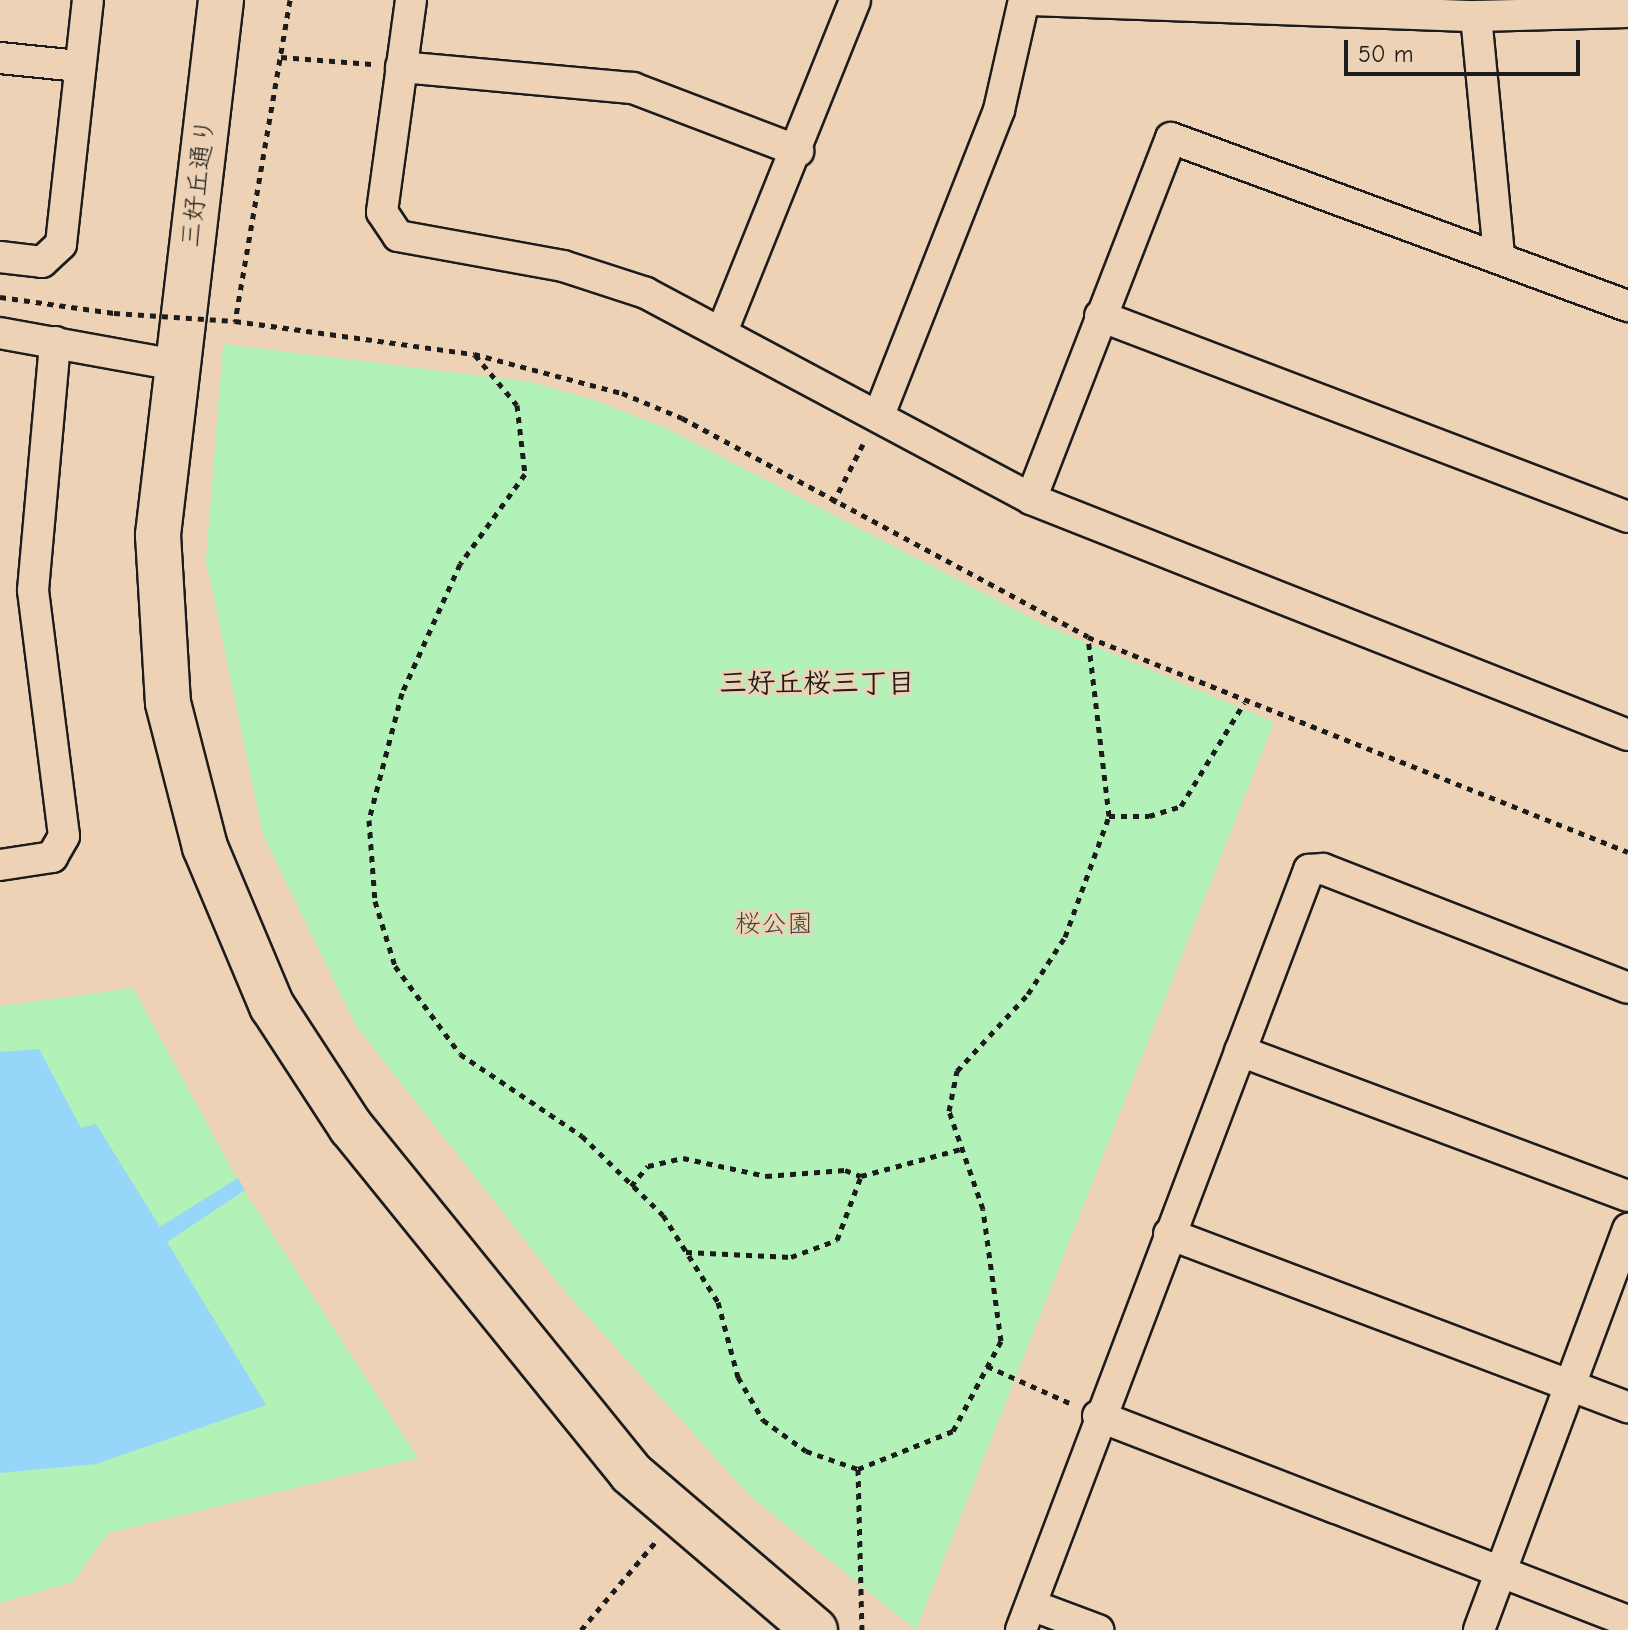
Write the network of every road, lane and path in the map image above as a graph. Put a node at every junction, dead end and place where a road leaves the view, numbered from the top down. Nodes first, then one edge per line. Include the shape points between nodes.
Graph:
1 (88, 0) edge
2 (221, 0) edge
3 (290, 0) edge
4 (411, 0) edge
5 (855, 0) edge
6 (1024, 0) edge
7 (1031, 0) edge
8 (1628, 12) edge
9 (1476, 16) junction
10 (281, 57) junction
11 (0, 58) edge
12 (79, 66) junction
13 (401, 67) junction
14 (798, 151) junction
15 (0, 257) edge
16 (1499, 257) junction
17 (0, 297) edge
18 (1628, 306) edge
19 (1100, 316) junction
20 (235, 321) junction
21 (723, 329) junction
22 (0, 333) edge
23 (55, 342) junction
24 (474, 354) junction
25 (176, 365) junction
26 (879, 415) junction
27 (1031, 499) junction
28 (833, 503) junction
29 (1628, 517) edge
30 (1088, 637) junction
31 (1244, 702) junction
32 (1628, 735) edge
33 (1109, 816) junction
34 (1628, 852) edge
35 (0, 865) edge
36 (1628, 988) edge
37 (1240, 1051) junction
38 (961, 1149) junction
39 (861, 1176) junction
40 (631, 1186) junction
41 (1628, 1196) edge
42 (1628, 1229) edge
43 (1169, 1234) junction
44 (686, 1252) junction
45 (987, 1366) junction
46 (1571, 1385) junction
47 (1628, 1407) edge
48 (1098, 1416) junction
49 (858, 1469) junction
50 (633, 1570) dead end
51 (1502, 1572) junction
52 (1026, 1618) edge
53 (1628, 1621) edge
54 (581, 1630) edge
55 (815, 1630) edge
56 (862, 1630) edge
57 (1098, 1630) edge
58 (1479, 1630) edge

1 - 12 street
2 - 25 street, 三好丘通り
3 - 10 path
4 - 13 street
5 - 14 street
6 - 26 street via 999,110
7 - 9 street
8 - 9 street
9 - 16 street
10 - 13 path
10 - 20 path
11 - 12 street
12 - 15 street via 61,244 42,262
13 - 14 street via 633,88
13 - 21 street via 382,212 398,236 563,266
14 - 21 street
16 - 18 street
16 - 19 street via 1171,138
17 - 20 path, bridge via 114,313
19 - 27 street
19 - 29 street
20 - 24 path
21 - 26 street
22 - 23 street
23 - 25 street
23 - 35 street via 33,590 64,836 52,857
24 - 28 path via 563,372 670,413
24 - 40 path via 517,405 525,474 460,564 402,693 369,820 375,901 395,966 460,1054 582,1136
25 - 55 street, 三好丘通り via 158,535 168,703 205,847 272,1006 351,1127 631,1473
26 - 27 street
26 - 28 path
27 - 32 street
28 - 30 path
30 - 31 path
30 - 33 path
31 - 33 path via 1181,806 1149,816
31 - 34 path
33 - 38 path via 1065,937 1028,994 957,1071 949,1111
36 - 37 street via 1323,869 1309,870
37 - 41 street
37 - 43 street
38 - 39 path
38 - 45 path via 983,1209 1001,1341
39 - 40 path via 845,1170 766,1176 683,1158 648,1166
39 - 44 path via 837,1240 791,1257
40 - 44 path via 663,1215
42 - 46 street
43 - 46 street
43 - 48 street
44 - 49 path via 718,1302 738,1377 763,1420 806,1451
45 - 48 path
45 - 49 path via 953,1431
46 - 47 street
46 - 51 street
48 - 51 street
48 - 52 street
49 - 56 path
50 - 54 path
51 - 53 street
51 - 58 street
52 - 57 street

